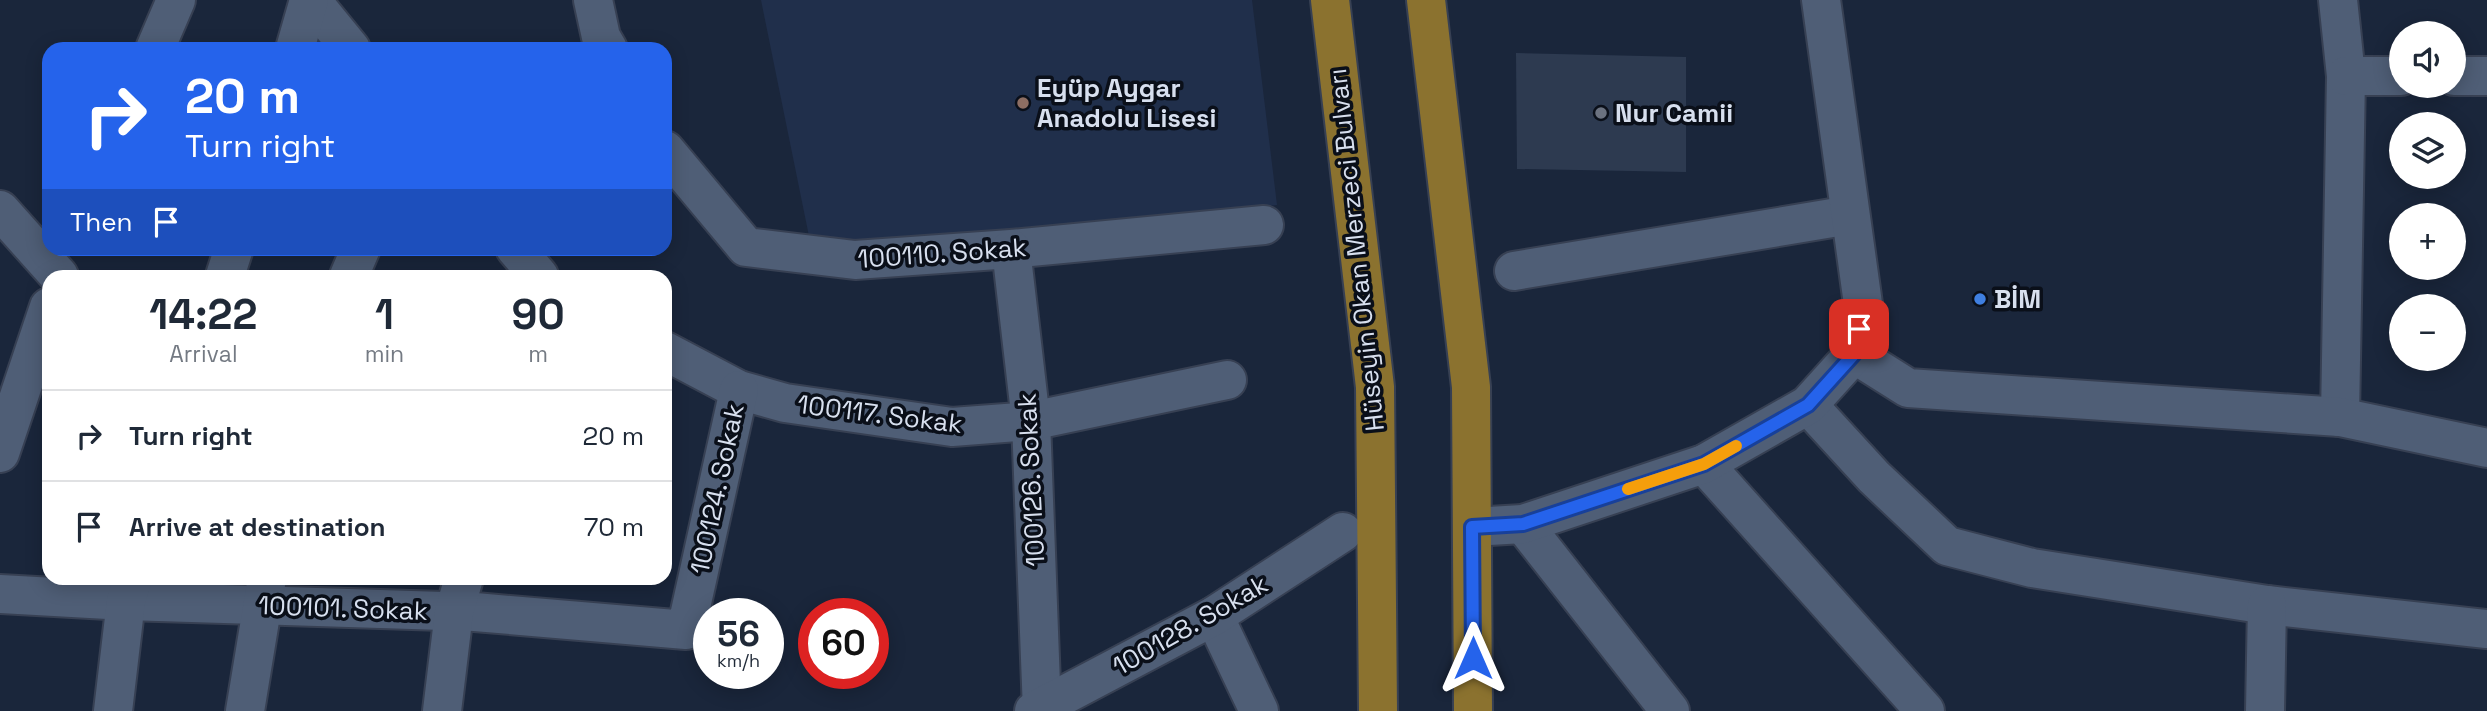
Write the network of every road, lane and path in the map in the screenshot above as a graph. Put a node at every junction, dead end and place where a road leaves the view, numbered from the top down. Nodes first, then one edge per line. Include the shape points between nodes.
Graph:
1 (176, 0) edge
2 (310, 0) edge
3 (593, 0) edge
4 (1330, 0) edge
5 (1426, 0) edge
6 (1821, 0) edge
7 (2338, 0) edge
8 (158, 42) edge
9 (297, 42) edge
10 (345, 42) edge
11 (594, 42) edge
12 (2346, 76) junction
13 (2389, 76) edge
14 (2466, 76) edge
15 (2487, 76) edge
16 (672, 158) edge
17 (0, 210) edge
18 (1850, 215) junction
19 (1264, 225) dead end
20 (1011, 249) junction
21 (522, 256) edge
22 (54, 270) edge
23 (534, 270) edge
24 (1514, 271) dead end
25 (42, 328) edge
26 (1854, 354) junction
27 (672, 355) edge
28 (1227, 380) dead end
29 (739, 390) junction
30 (1808, 405) junction
31 (2340, 416) junction
32 (1031, 421) junction
33 (2487, 448) edge
34 (0, 453) edge
35 (1704, 464) junction
36 (1523, 524) junction
37 (1472, 527) junction
38 (1343, 532) dead end
39 (129, 589) edge
40 (264, 591) edge
41 (0, 594) edge
42 (459, 595) edge
43 (2267, 605) junction
44 (1214, 616) junction
45 (2487, 629) edge
46 (686, 630) joint
47 (1039, 710) edge
48 (113, 711) edge
49 (245, 711) edge
50 (442, 711) edge
51 (1259, 711) edge
52 (1378, 711) edge
53 (1473, 711) edge
54 (1670, 711) edge
55 (1925, 711) edge
56 (2265, 711) edge

1 - 8 street
2 - 9 street
2 - 10 street
3 - 11 street
4 - 52 main road, Hüseyin Okan Merzeci Bulvarı via 1375,387
5 - 37 main road via 1471,387
6 - 18 street
7 - 12 street
12 - 13 street
12 - 31 street
14 - 15 street
16 - 20 street, 100110. Sokak via 746,247 855,260
17 - 22 street
18 - 24 street
18 - 26 street via 1864,304
19 - 20 street, 100110. Sokak
20 - 32 street, 100126. Sokak
21 - 23 street
25 - 34 street
26 - 30 street
26 - 31 street via 1908,388
27 - 29 street, 100117. Sokak
28 - 32 street, 100117. Sokak
29 - 32 street, 100117. Sokak via 786,403 952,428
29 - 46 street, 100124. Sokak
30 - 35 street
30 - 43 street via 1874,477 1947,545 2032,568
31 - 33 street
32 - 47 street, 100126. Sokak
35 - 36 street
35 - 55 street
36 - 37 street
36 - 54 street
37 - 53 main road
38 - 44 street, 100128. Sokak
39 - 40 street, 100101. Sokak
39 - 41 street, 100101. Sokak
39 - 48 street
40 - 42 street, 100101. Sokak
40 - 49 street
42 - 46 street, 100101. Sokak via 475,612
42 - 50 street
43 - 45 street
43 - 56 street
44 - 47 street, 100128. Sokak
44 - 51 street

